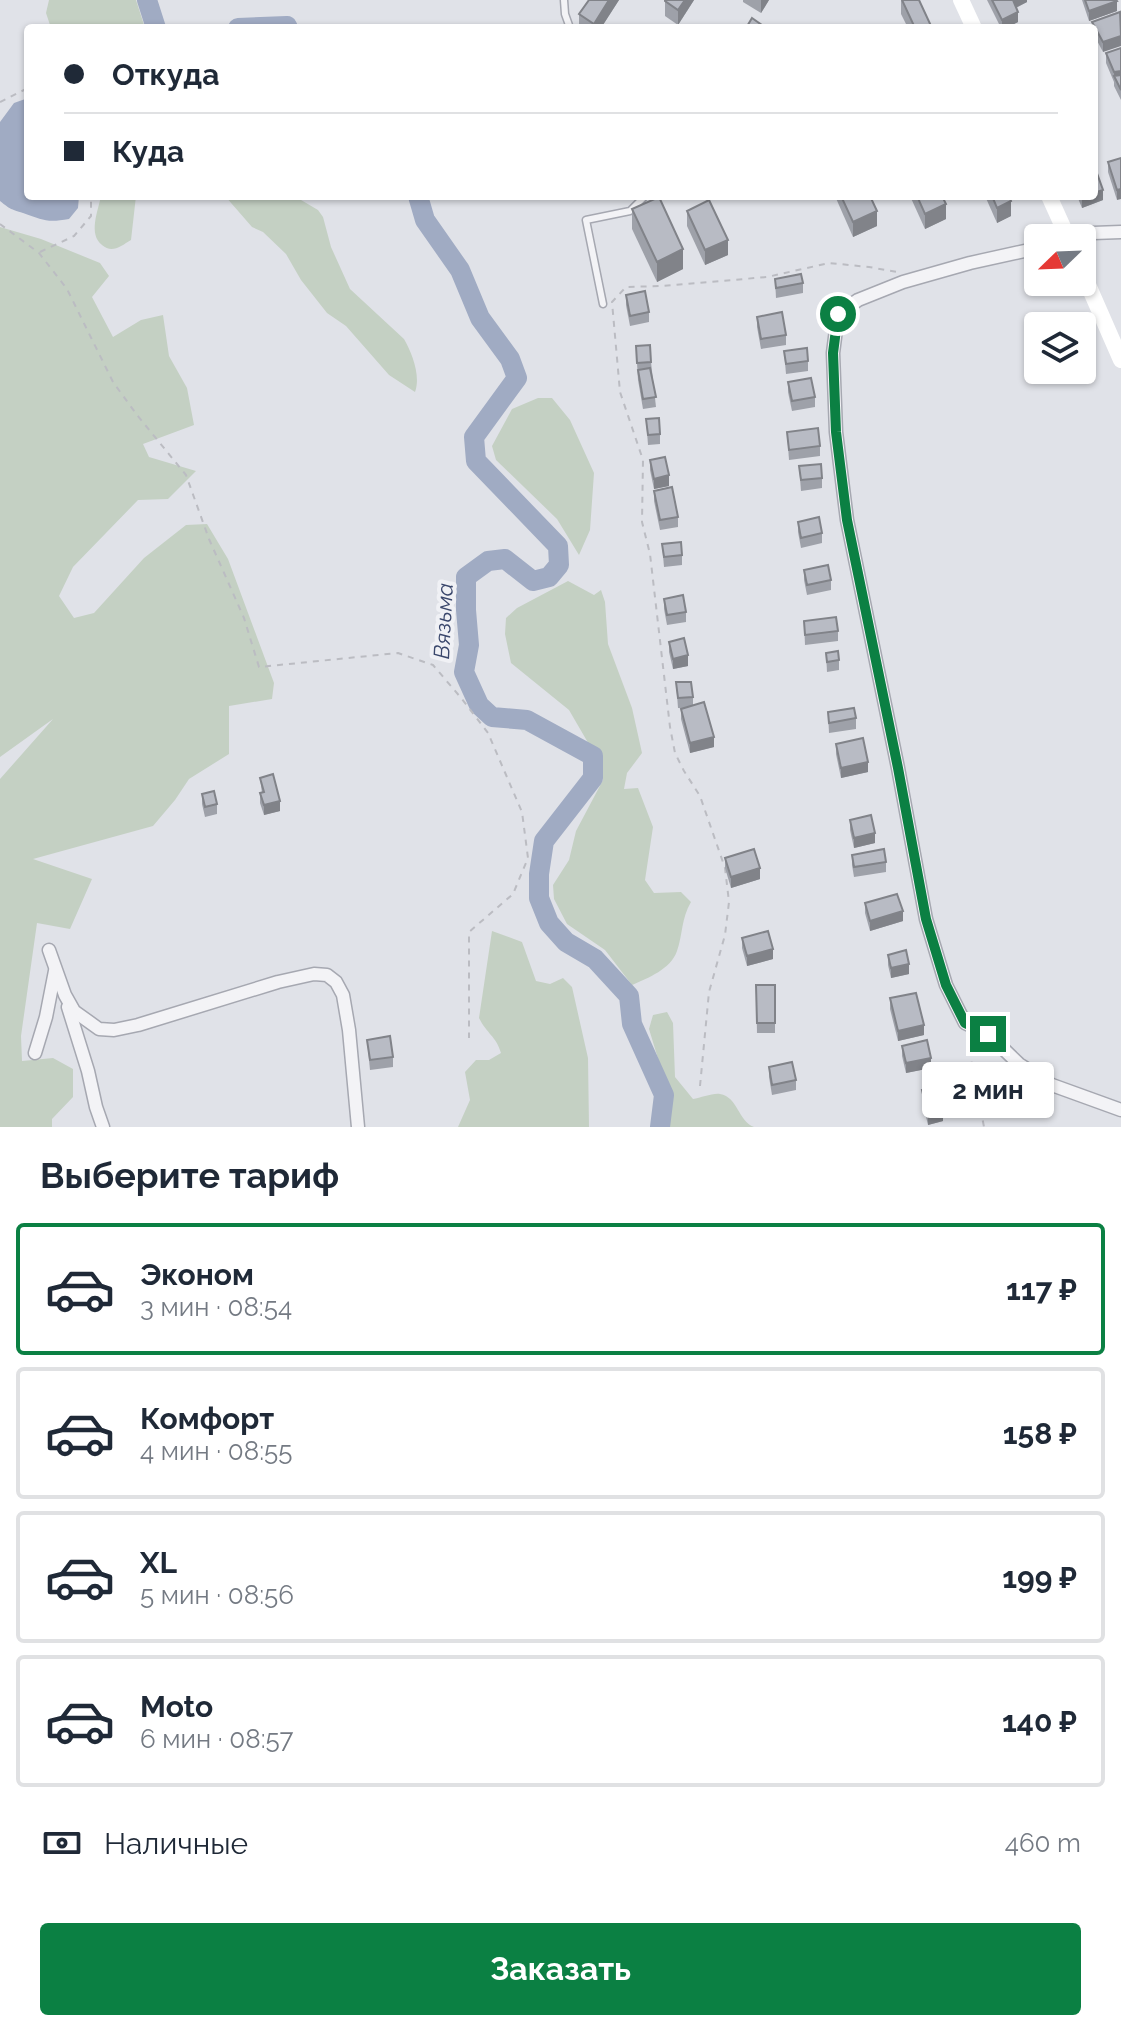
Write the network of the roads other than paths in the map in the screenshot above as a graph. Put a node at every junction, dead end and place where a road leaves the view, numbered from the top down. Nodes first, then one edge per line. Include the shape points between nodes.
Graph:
1 (564, 0) edge
2 (961, 0) edge
3 (569, 24) edge
4 (972, 24) edge
5 (641, 200) edge
6 (1051, 200) edge
7 (1062, 224) edge
8 (1121, 232) edge
9 (1096, 233) edge
10 (1024, 251) edge
11 (1093, 296) edge
12 (603, 304) dead end
13 (1121, 360) edge
14 (49, 950) dead end
15 (56, 969) junction
16 (65, 995) junction
17 (35, 1053) dead end
18 (1121, 1110) edge
19 (103, 1127) edge
20 (358, 1127) edge

1 - 3 lane
2 - 4 main road
5 - 12 lane via 630,211 586,220
6 - 7 main road
8 - 9 street
10 - 18 street via 922,277 858,300 838,314 833,353 836,432 847,520 926,919 946,985 965,1023 988,1034 1019,1064 1052,1085
11 - 13 main road
14 - 15 street
15 - 16 street
15 - 17 street
16 - 19 street
16 - 20 street via 87,1022 114,1030 278,982 327,975 343,995

